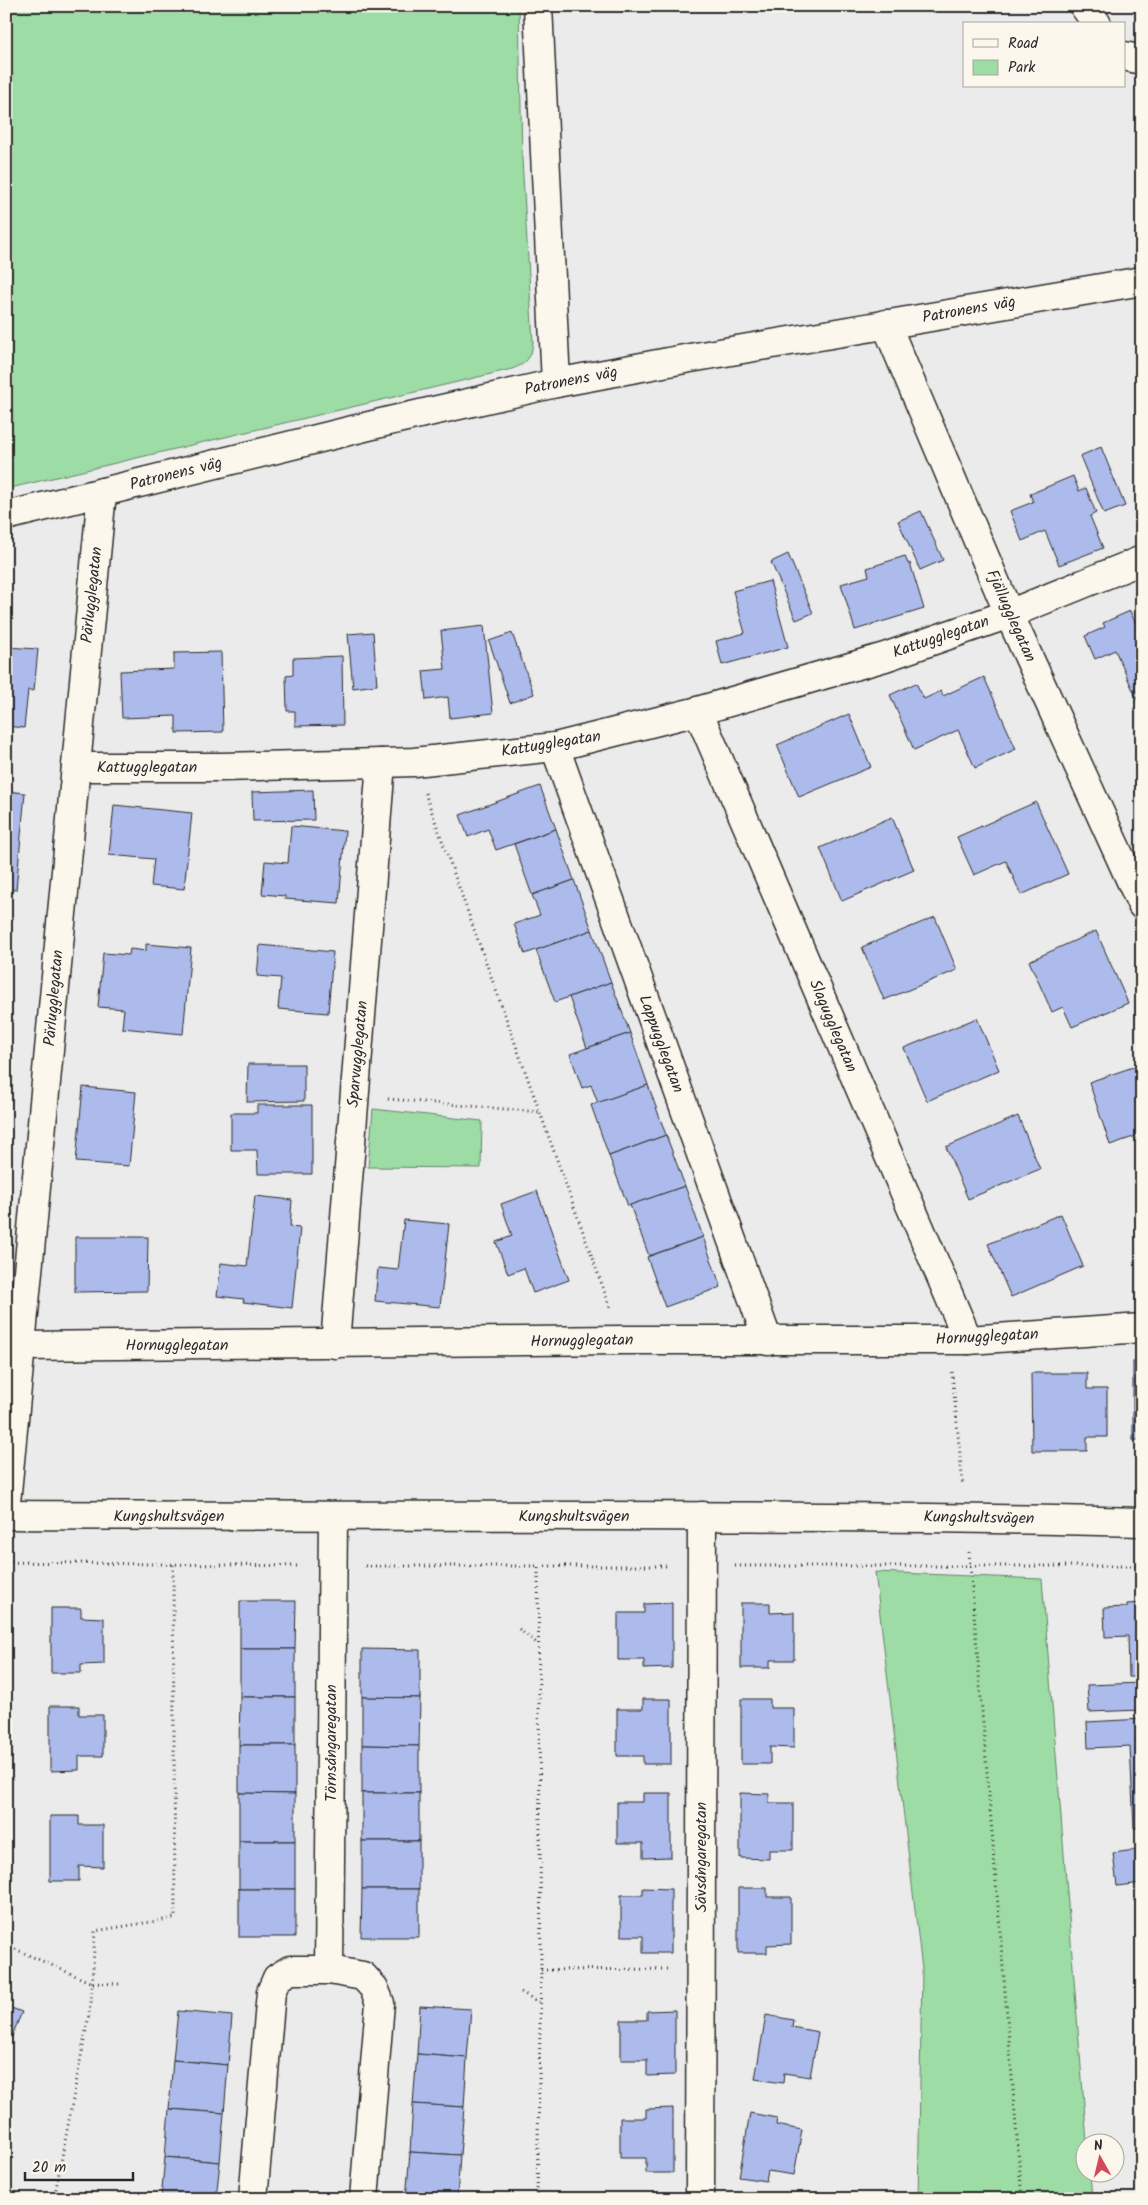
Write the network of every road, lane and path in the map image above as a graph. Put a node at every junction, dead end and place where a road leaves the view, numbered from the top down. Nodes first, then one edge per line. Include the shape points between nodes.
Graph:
1 (538, 6) edge
2 (1084, 6) edge
3 (1096, 22) edge
4 (1126, 56) edge
5 (1142, 60) edge
6 (1142, 281) edge
7 (886, 324) junction
8 (556, 384) junction
9 (102, 492) junction
10 (6, 516) edge
11 (1142, 560) edge
12 (1009, 614) junction
13 (698, 711) junction
14 (555, 747) junction
15 (414, 762) junction
16 (382, 763) junction
17 (76, 767) junction
18 (1140, 896) edge
19 (355, 1097) junction
20 (540, 1112) junction
21 (1142, 1328) edge
22 (622, 1340) junction
23 (959, 1340) junction
24 (768, 1341) junction
25 (335, 1344) junction
26 (22, 1346) junction
27 (6, 1503) edge
28 (6, 1515) edge
29 (702, 1516) junction
30 (333, 1517) junction
31 (966, 1518) junction
32 (1142, 1522) edge
33 (6, 1562) edge
34 (173, 1564) junction
35 (332, 1566) junction
36 (538, 1566) junction
37 (702, 1566) junction
38 (1142, 1566) edge
39 (971, 1567) junction
40 (519, 1628) dead end
41 (539, 1644) junction
42 (6, 1945) edge
43 (700, 1969) junction
44 (329, 1970) junction
45 (541, 1970) junction
46 (92, 1984) junction
47 (119, 1984) dead end
48 (521, 1992) dead end
49 (540, 2003) junction
50 (54, 2199) edge
51 (253, 2199) edge
52 (364, 2199) edge
53 (537, 2199) edge
54 (700, 2199) edge
55 (1022, 2199) edge

1 - 8 street
2 - 3 street
4 - 5 street
6 - 7 street, Patronens väg
7 - 8 street, Patronens väg
7 - 12 street, Fjällugglegatan
8 - 9 street, Patronens väg via 389,421
9 - 10 street, Patronens väg
9 - 17 street, Pärlugglegatan
11 - 12 street, Kattugglegatan
12 - 13 street, Kattugglegatan via 885,657
12 - 18 street, Fjällugglegatan
13 - 14 street, Kattugglegatan
13 - 23 street, Slagugglegatan
14 - 15 street, Kattugglegatan
14 - 24 street, Lappugglegatan
15 - 16 street, Kattugglegatan
15 - 20 path
16 - 17 street, Kattugglegatan
16 - 19 street, Sparvugglegatan
17 - 26 street, Pärlugglegatan
19 - 20 path
19 - 25 street, Sparvugglegatan
20 - 22 path
21 - 23 street, Hornugglegatan
22 - 24 street, Hornugglegatan
22 - 25 street, Hornugglegatan
23 - 24 street, Hornugglegatan
23 - 31 path
25 - 26 street, Hornugglegatan
26 - 27 street, Pärlugglegatan
28 - 30 street, Kungshultsvägen
29 - 30 street, Kungshultsvägen
29 - 31 street, Kungshultsvägen
29 - 37 street, Sävsångaregatan
30 - 35 street, Törnsångaregatan
31 - 32 street, Kungshultsvägen
31 - 39 path
33 - 34 path
34 - 35 path
34 - 46 path via 175,1918 95,1932
35 - 36 path
35 - 44 street, Törnsångaregatan
36 - 37 path
36 - 41 path
37 - 39 path
37 - 43 street, Sävsångaregatan
38 - 39 path
39 - 55 path
40 - 41 path
41 - 45 path
42 - 46 path
43 - 45 path
43 - 54 street, Sävsångaregatan
44 - 51 street via 290,1970 276,1978 271,1992
44 - 52 street via 363,1976 374,1988 380,2003
45 - 49 path
46 - 47 path
46 - 50 path
48 - 49 path
49 - 53 path

